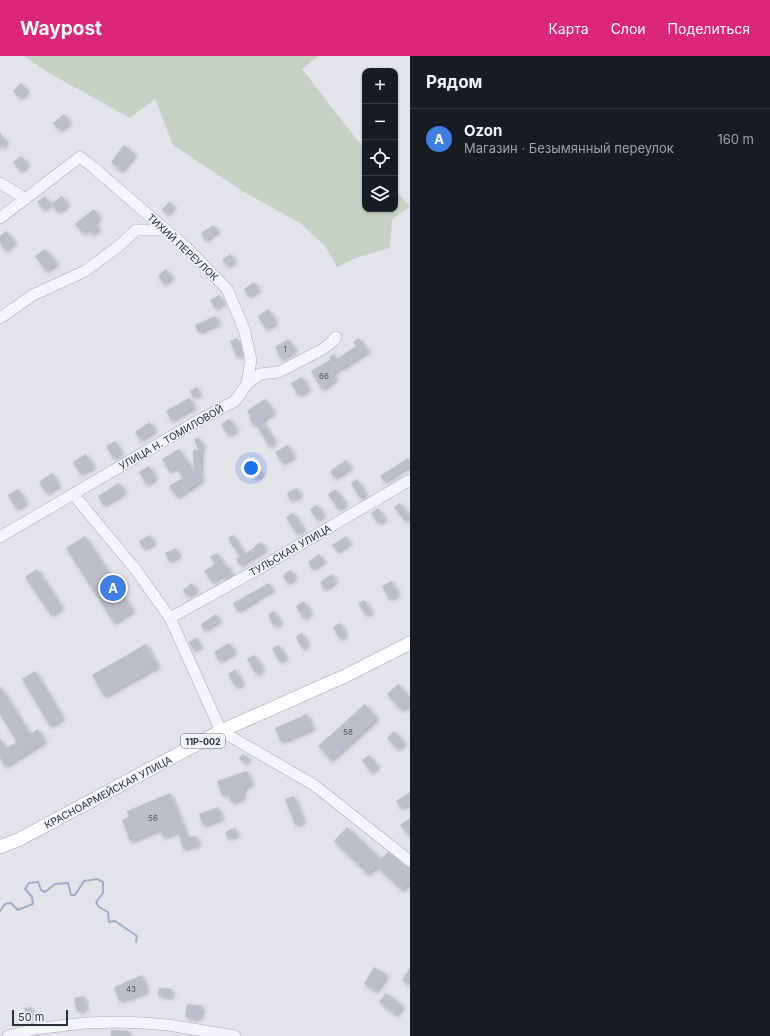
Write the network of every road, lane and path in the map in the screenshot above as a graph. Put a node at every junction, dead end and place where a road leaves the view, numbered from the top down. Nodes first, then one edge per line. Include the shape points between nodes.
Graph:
1 (0, 183) edge
2 (26, 199) junction
3 (0, 218) edge
4 (166, 230) junction
5 (0, 318) edge
6 (336, 337) dead end
7 (247, 384) junction
8 (410, 480) edge
9 (73, 494) junction
10 (0, 536) edge
11 (170, 618) junction
12 (410, 642) edge
13 (222, 731) junction
14 (0, 847) edge
15 (410, 861) edge
16 (8, 1036) edge
17 (235, 1036) edge

1 - 2 street
2 - 3 street
2 - 4 street, ТИХИЙ ПЕРЕУЛОК via 80,157
4 - 5 street via 136,230 85,271 33,295
4 - 7 street, ТИХИЙ ПЕРЕУЛОК via 228,289 244,329 251,360
6 - 7 street, УЛИЦА Н. ТОМИЛОВОЙ via 323,349 279,372 260,374
7 - 9 street, УЛИЦА Н. ТОМИЛОВОЙ via 235,401 201,418
8 - 11 street, ТУЛЬСКАЯ УЛИЦА
9 - 10 street, УЛИЦА Н. ТОМИЛОВОЙ
9 - 11 street via 136,570
11 - 13 street
12 - 13 main road, КРАСНОАРМЕЙСКАЯ УЛИЦА / 11Р-002 via 345,676
13 - 14 main road, КРАСНОАРМЕЙСКАЯ УЛИЦА / 11Р-002 via 20,839
13 - 15 street via 314,786
16 - 17 street via 34,1029 118,1022 168,1025

